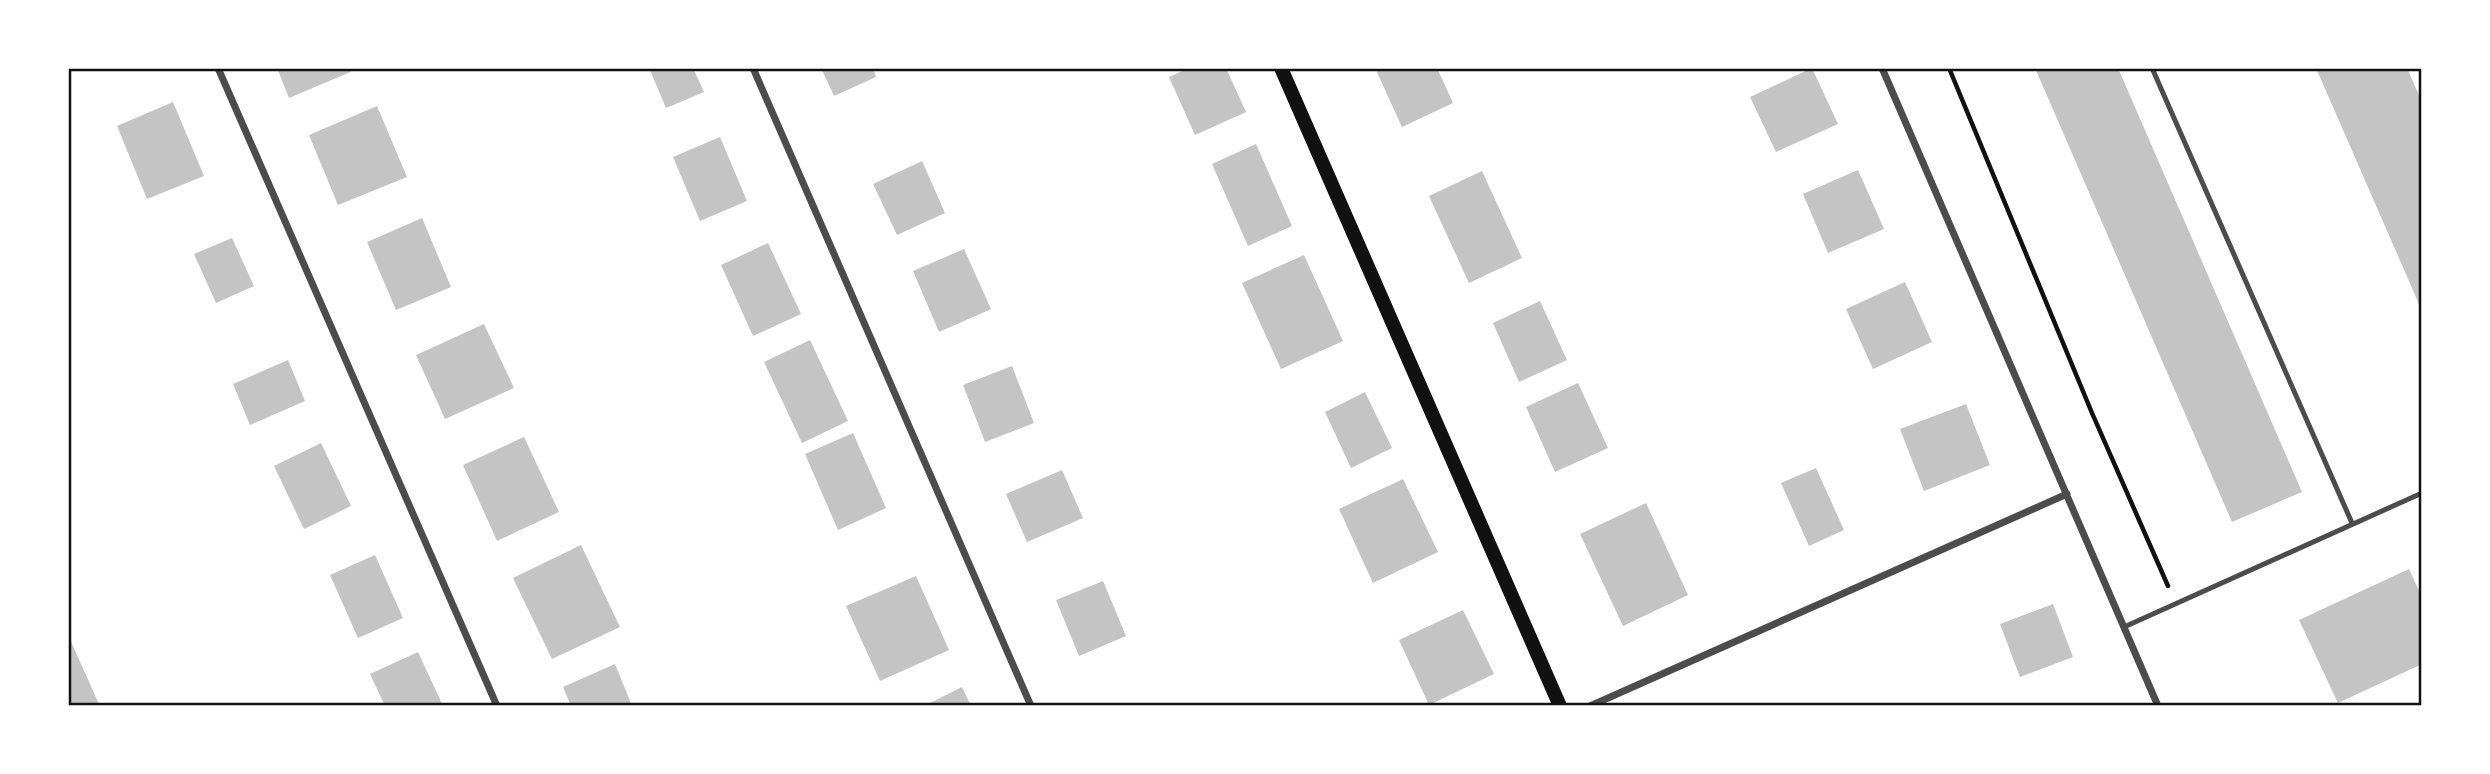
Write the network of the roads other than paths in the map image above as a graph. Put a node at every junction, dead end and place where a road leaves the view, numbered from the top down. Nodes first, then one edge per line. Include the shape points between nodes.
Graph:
1 (218, 68) edge
2 (753, 68) edge
3 (1281, 68) edge
4 (1882, 68) edge
5 (2152, 68) edge
6 (2422, 493) edge
7 (2067, 494) junction
8 (2352, 523) junction
9 (2124, 627) junction
10 (498, 706) edge
11 (1031, 706) edge
12 (1560, 706) edge
13 (1590, 706) edge
14 (2158, 706) edge

1 - 10 street
2 - 11 street
3 - 12 main road
4 - 7 street
5 - 8 lane
6 - 8 lane
7 - 9 street
7 - 13 street
8 - 9 lane
9 - 14 street

